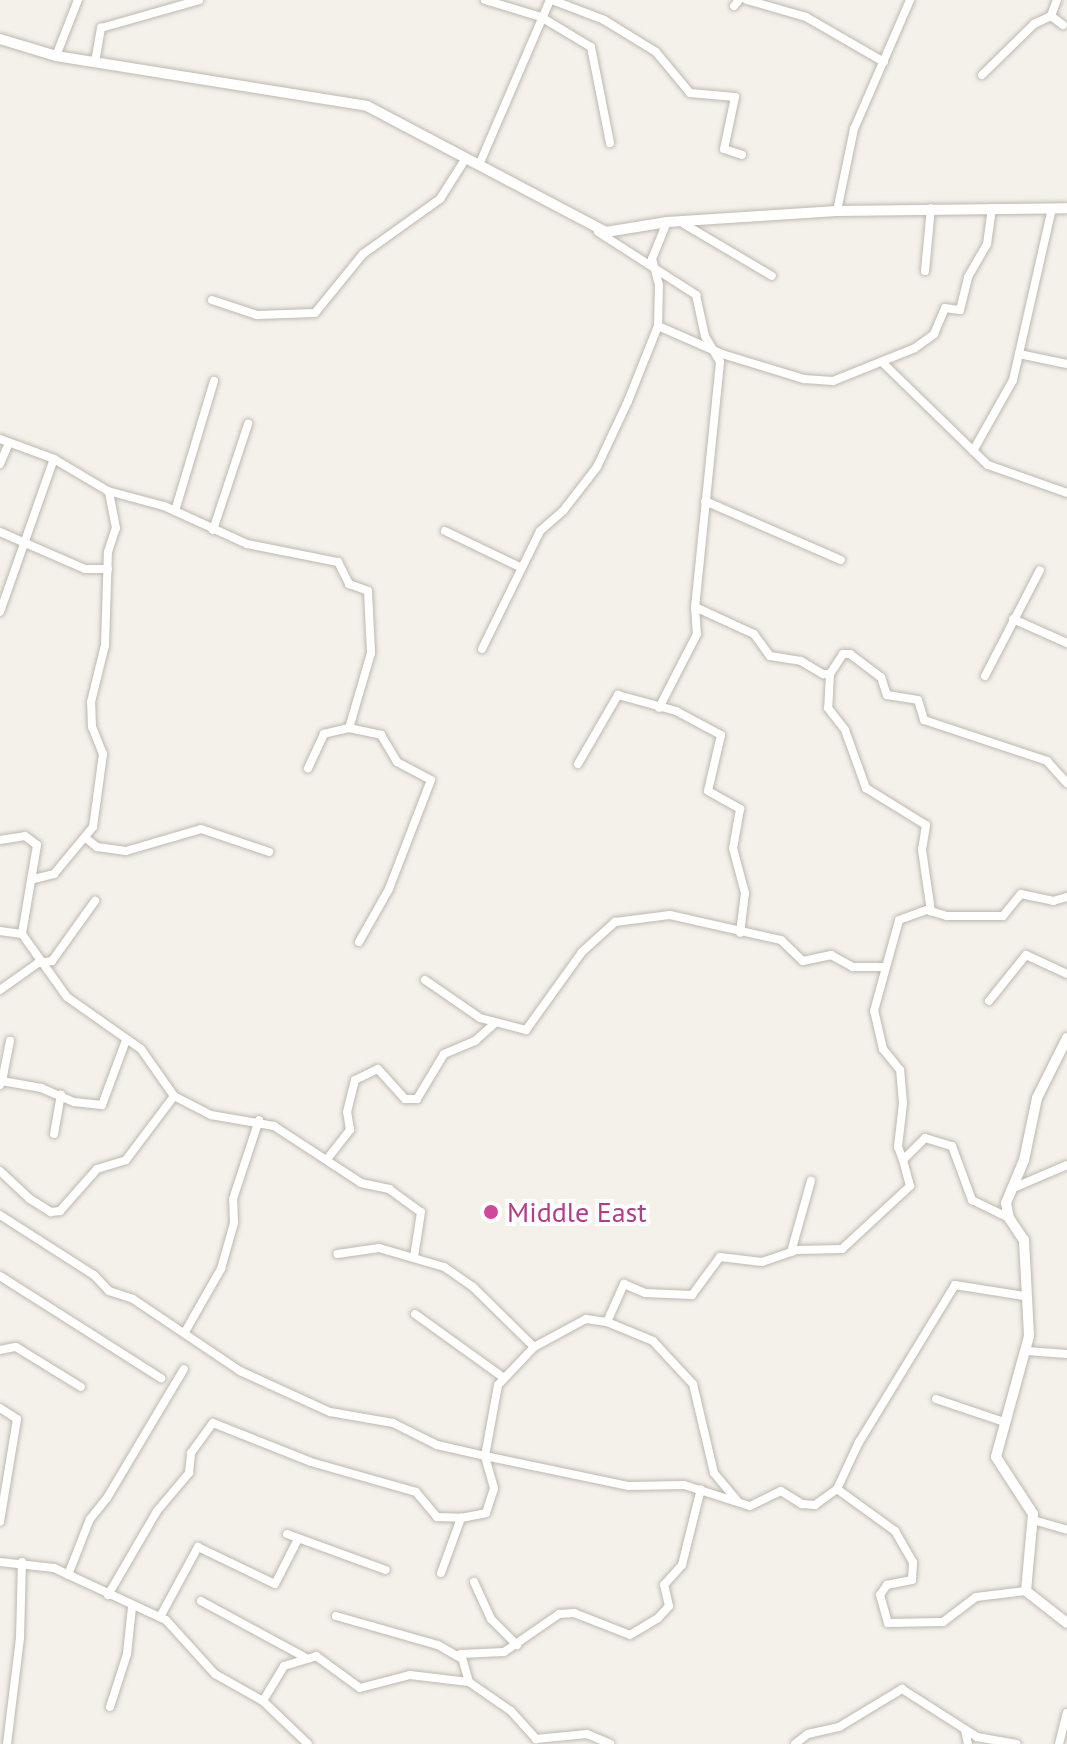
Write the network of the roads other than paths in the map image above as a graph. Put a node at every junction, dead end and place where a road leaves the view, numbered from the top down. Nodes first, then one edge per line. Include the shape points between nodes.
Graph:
1 (78, 0) edge
2 (199, 0) edge
3 (485, 0) edge
4 (551, 0) edge
5 (747, 0) edge
6 (910, 0) edge
7 (1057, 0) edge
8 (1051, 16) junction
9 (541, 17) junction
10 (1063, 25) dead end
11 (0, 39) edge
12 (56, 56) junction
13 (95, 62) junction
14 (884, 62) junction
15 (982, 75) dead end
16 (610, 143) dead end
17 (742, 155) dead end
18 (466, 158) junction
19 (479, 165) junction
20 (931, 208) junction
21 (992, 208) junction
22 (1052, 208) junction
23 (1067, 208) edge
24 (837, 211) junction
25 (667, 222) junction
26 (684, 224) junction
27 (589, 226) junction
28 (656, 269) junction
29 (925, 271) dead end
30 (772, 276) dead end
31 (212, 300) dead end
32 (658, 326) junction
33 (708, 344) junction
34 (1019, 354) junction
35 (883, 363) junction
36 (1067, 364) edge
37 (214, 381) dead end
38 (248, 424) dead end
39 (4, 441) edge
40 (973, 451) junction
41 (54, 459) junction
42 (0, 464) edge
43 (108, 491) junction
44 (1067, 493) edge
45 (705, 501) junction
46 (175, 511) junction
47 (213, 530) junction
48 (445, 531) dead end
49 (0, 532) edge
50 (25, 542) junction
51 (841, 560) dead end
52 (522, 568) junction
53 (108, 569) junction
54 (1040, 570) dead end
55 (695, 607) junction
56 (0, 612) edge
57 (1013, 619) junction
58 (1067, 643) edge
59 (482, 649) dead end
60 (830, 674) junction
61 (985, 676) dead end
62 (659, 708) junction
63 (349, 728) junction
64 (578, 764) dead end
65 (308, 768) dead end
66 (1067, 783) edge
67 (87, 839) junction
68 (0, 840) edge
69 (269, 852) dead end
70 (34, 879) junction
71 (1067, 897) edge
72 (95, 901) dead end
73 (931, 911) junction
74 (0, 931) edge
75 (740, 933) junction
76 (22, 934) junction
77 (359, 942) dead end
78 (38, 963) junction
79 (884, 967) junction
80 (1067, 974) edge
81 (425, 980) dead end
82 (0, 990) edge
83 (989, 1001) dead end
84 (494, 1024) junction
85 (1067, 1038) edge
86 (126, 1040) junction
87 (10, 1041) dead end
88 (1, 1083) edge
89 (61, 1095) junction
90 (174, 1096) junction
91 (259, 1120) junction
92 (54, 1134) dead end
93 (328, 1158) junction
94 (903, 1160) junction
95 (1067, 1165) edge
96 (0, 1171) edge
97 (811, 1181) dead end
98 (1011, 1189) junction
99 (0, 1215) edge
100 (1009, 1218) junction
101 (791, 1252) junction
102 (337, 1254) dead end
103 (414, 1257) junction
104 (0, 1276) edge
105 (1024, 1296) junction
106 (415, 1314) dead end
107 (607, 1322) junction
108 (185, 1332) junction
109 (534, 1347) junction
110 (0, 1350) edge
111 (1027, 1351) junction
112 (1067, 1354) edge
113 (184, 1369) dead end
114 (161, 1378) dead end
115 (504, 1378) junction
116 (81, 1387) dead end
117 (936, 1399) dead end
118 (0, 1408) edge
119 (1004, 1422) junction
120 (485, 1456) junction
121 (0, 1461) edge
122 (10, 1462) junction
123 (701, 1489) junction
124 (837, 1489) junction
125 (737, 1500) junction
126 (0, 1517) edge
127 (461, 1518) junction
128 (1033, 1520) junction
129 (1067, 1530) edge
130 (287, 1534) dead end
131 (298, 1539) junction
132 (0, 1562) edge
133 (22, 1562) junction
134 (386, 1570) dead end
135 (441, 1573) dead end
136 (68, 1575) junction
137 (474, 1582) dead end
138 (1026, 1591) junction
139 (108, 1595) junction
140 (201, 1601) dead end
141 (132, 1607) junction
142 (336, 1616) dead end
143 (160, 1617) junction
144 (1067, 1623) edge
145 (517, 1645) junction
146 (304, 1657) junction
147 (459, 1657) junction
148 (469, 1682) junction
149 (263, 1701) junction
150 (110, 1707) dead end
151 (1067, 1713) edge
152 (965, 1730) junction
153 (605, 1742) edge
154 (7, 1744) edge
155 (308, 1744) edge
156 (795, 1744) edge
157 (968, 1744) edge
158 (1016, 1744) edge
159 (1059, 1744) edge

1 - 12 street
2 - 13 street via 101,28
3 - 9 street
4 - 9 street
4 - 17 street via 604,20 656,52 690,93 735,97 724,149
5 - 14 street via 806,17
6 - 14 street
7 - 8 street
8 - 10 street
8 - 15 street via 1034,24
9 - 16 street via 573,31 594,51
9 - 19 street
11 - 12 street
12 - 13 street
13 - 18 street via 357,103 388,114
14 - 24 street via 854,129
18 - 19 street
18 - 31 street via 440,199 363,254 315,313 257,315
19 - 27 street
20 - 21 street
20 - 24 street
20 - 29 street
21 - 22 street
21 - 35 street via 987,244 968,277 960,310 945,308 933,335
22 - 23 street
22 - 34 street
24 - 26 street
25 - 26 street
25 - 27 street via 611,232
25 - 28 street via 652,259
26 - 30 street
27 - 28 street
28 - 32 street
28 - 33 street via 696,295
32 - 33 street
32 - 52 street via 597,467 540,531
33 - 35 street via 722,354 819,382
33 - 45 street via 720,362 721,380
34 - 36 street
34 - 40 street via 1003,402
35 - 40 street
37 - 46 street
38 - 47 street
39 - 41 street
39 - 42 street
40 - 44 street via 994,468
41 - 43 street
41 - 50 street
43 - 46 street
43 - 53 street via 116,528
45 - 51 street
45 - 55 street
46 - 47 street
47 - 63 street via 254,546 338,562 348,583 368,591 371,653
48 - 52 street
49 - 50 street
50 - 53 street via 85,569
50 - 56 street
52 - 59 street
53 - 67 street via 105,645 91,702 92,727 103,754
54 - 57 street
55 - 60 street via 754,634 770,656
55 - 62 street via 696,639
57 - 58 street
57 - 61 street
60 - 66 street via 843,654 850,654 881,677 887,695 918,700 924,720 1047,761
60 - 73 street via 828,708 845,730 866,788 926,825 922,850
62 - 64 street via 614,696
62 - 75 street via 676,711 723,736 708,789 740,807 733,848 745,893
63 - 65 street via 324,734
63 - 77 street via 381,735 397,762 431,780 389,889
67 - 69 street via 97,847 126,851 201,829 232,835
67 - 70 street via 49,878
68 - 70 street via 34,840
70 - 76 street
71 - 73 street via 1053,901 1021,894 1009,913 993,917
72 - 78 street via 52,961
73 - 79 street via 899,920
74 - 76 street
75 - 79 street via 781,940 803,961 831,955 853,967
75 - 84 street via 670,915 618,921 582,952 529,1029
76 - 78 street
78 - 82 street
78 - 86 street via 77,1007
79 - 94 street via 874,1016 885,1052 900,1070 898,1147
80 - 83 street via 1026,955
81 - 84 street
84 - 93 street via 475,1041 446,1052 417,1099 405,1099 378,1069 354,1081 347,1114 350,1130
85 - 98 street via 1037,1098 1024,1160
86 - 89 street via 105,1103 74,1102
86 - 90 street via 141,1049
87 - 88 street
88 - 89 street
89 - 92 street
90 - 91 street via 211,1115
90 - 96 street via 126,1160 97,1169 60,1211 51,1212 30,1199
91 - 93 street
91 - 108 street via 233,1199 234,1223 221,1269
93 - 103 street via 361,1183 389,1189 421,1212
94 - 100 street via 925,1138 948,1143 956,1151 972,1200
94 - 101 street via 910,1186 861,1236 838,1250
95 - 98 street
97 - 101 street
98 - 100 street
99 - 108 street via 94,1275 109,1291 133,1299
100 - 105 street via 1024,1240
101 - 107 street via 762,1262 720,1257 692,1295 645,1293 624,1284
102 - 103 street via 379,1248
103 - 109 street via 444,1267 473,1287
104 - 114 street
105 - 111 street
105 - 124 street via 955,1285 859,1442
106 - 115 street
107 - 109 street via 586,1319
107 - 125 street via 653,1341 693,1384 714,1473
108 - 120 street via 240,1371 330,1412 393,1423 437,1445
109 - 115 street
110 - 116 street via 16,1347
111 - 112 street
111 - 119 street
113 - 136 street via 90,1519
115 - 120 street via 496,1391 496,1420
117 - 119 street
118 - 122 street via 17,1419
119 - 128 street via 999,1465 1029,1502
120 - 123 street via 629,1486
120 - 127 street via 494,1488 486,1513
121 - 122 street
122 - 126 street
123 - 125 street
123 - 145 street via 682,1565 664,1585 669,1606 658,1618 630,1635 574,1613 559,1614
124 - 125 street via 808,1506 784,1491 756,1506
124 - 138 street via 895,1531 913,1562 912,1580 887,1585 880,1595 888,1623 943,1622 976,1597
127 - 135 street
127 - 139 street via 437,1517 416,1492 311,1462 213,1423 191,1453 189,1473 157,1511
128 - 129 street
128 - 138 street
130 - 131 street
131 - 134 street
131 - 143 street via 275,1584 198,1547
132 - 133 street
133 - 136 street
133 - 154 street via 20,1638
136 - 139 street
137 - 145 street via 491,1619
138 - 144 street
139 - 141 street
140 - 146 street
141 - 143 street
141 - 150 street via 127,1654
142 - 147 street via 438,1645
143 - 149 street via 181,1632 227,1685
145 - 147 street via 496,1654
146 - 148 street via 326,1660 360,1688 410,1675
146 - 149 street via 284,1666
147 - 148 street
148 - 153 street via 511,1711 536,1739 587,1734
149 - 155 street
151 - 159 street
152 - 156 street via 902,1689 839,1727 808,1734
152 - 157 street
152 - 158 street via 987,1741

